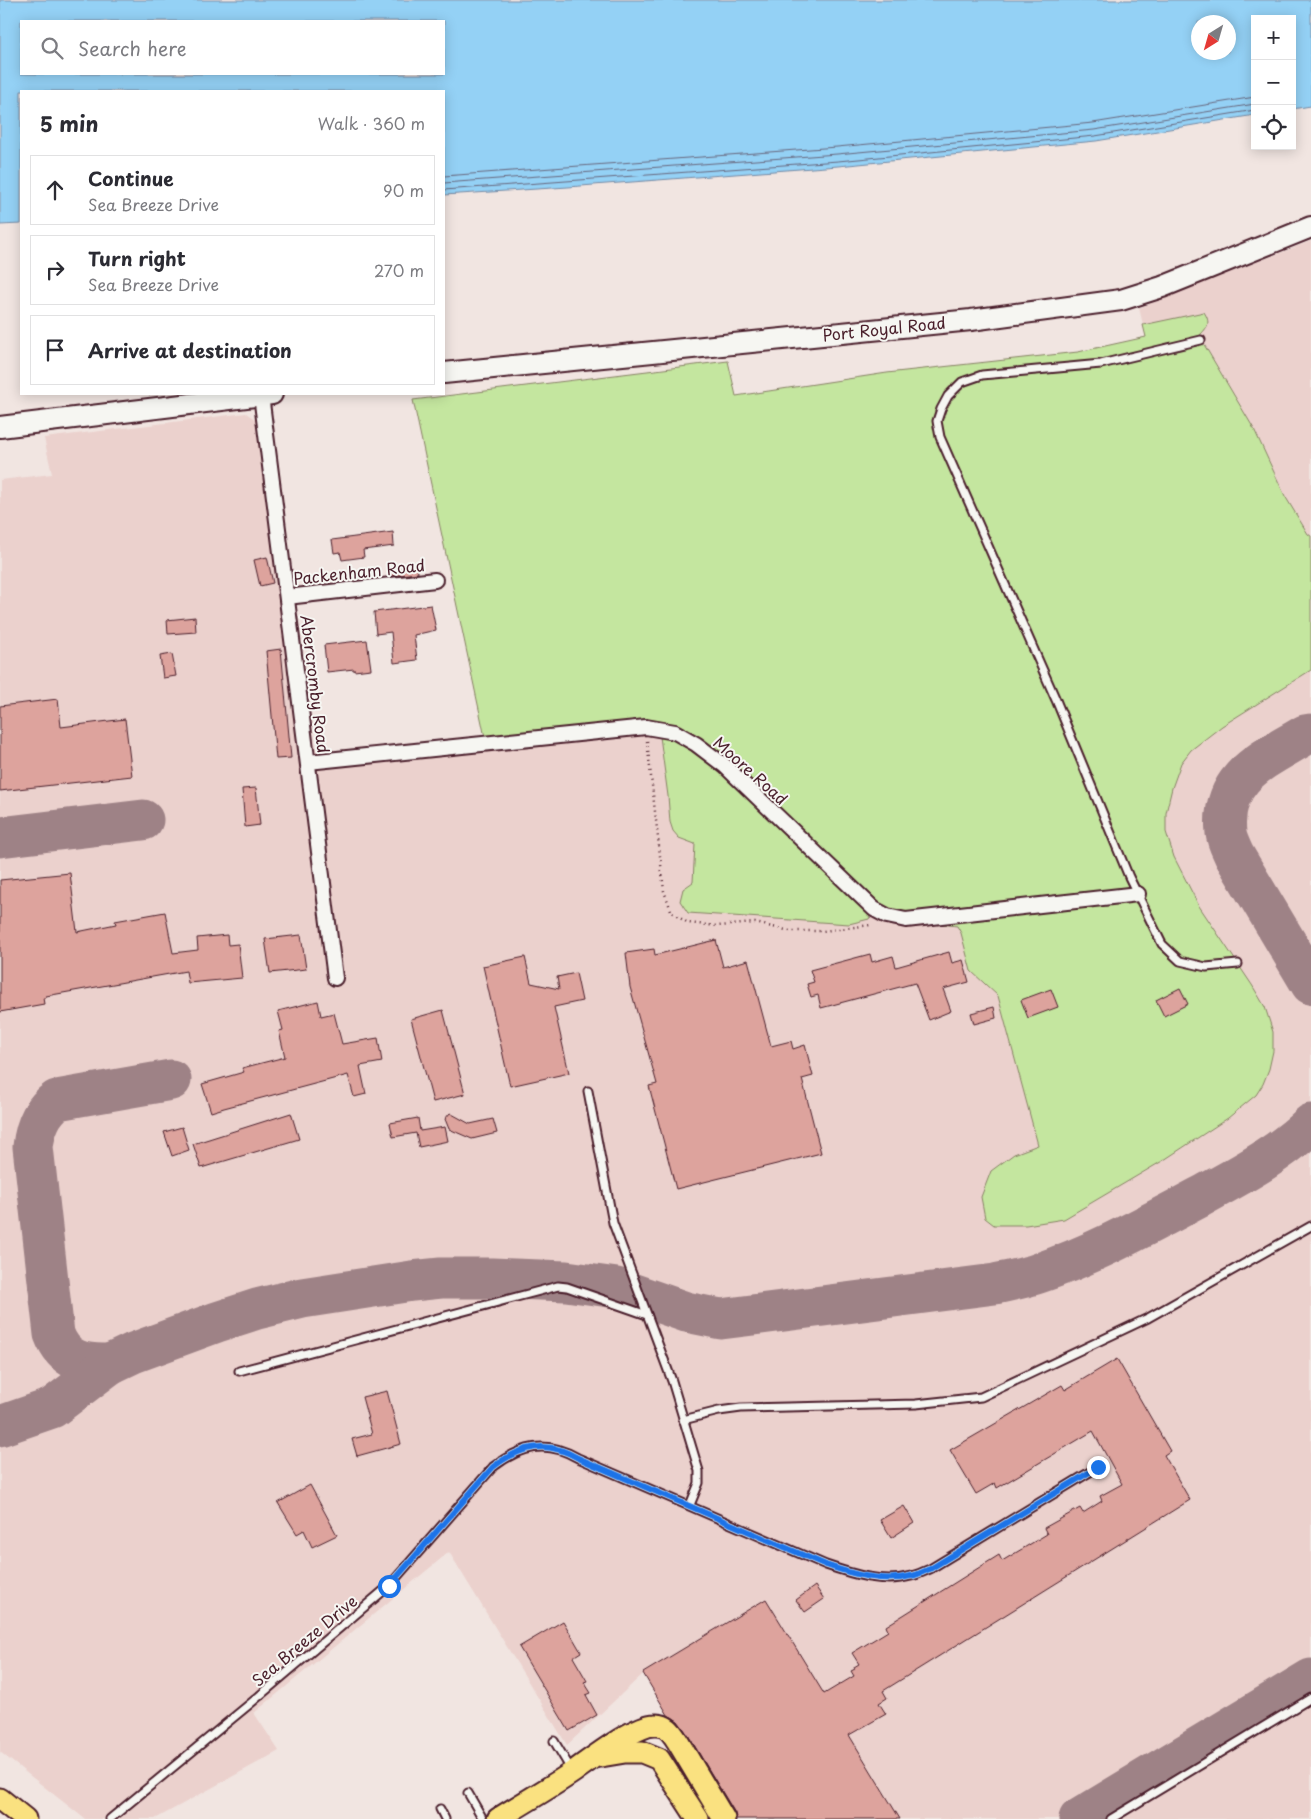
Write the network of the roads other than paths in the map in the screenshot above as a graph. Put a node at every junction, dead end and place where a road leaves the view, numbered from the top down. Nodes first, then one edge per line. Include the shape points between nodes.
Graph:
1 (1311, 228) edge
2 (1201, 340) dead end
3 (445, 373) edge
4 (258, 395) edge
5 (266, 395) edge
6 (0, 427) edge
7 (435, 580) dead end
8 (287, 597) junction
9 (308, 762) junction
10 (1138, 894) junction
11 (1238, 964) dead end
12 (335, 978) dead end
13 (588, 1091) dead end
14 (1311, 1226) edge
15 (648, 1315) junction
16 (239, 1371) dead end
17 (683, 1420) junction
18 (1098, 1467) dead end
19 (690, 1505) junction
20 (1311, 1698) edge
21 (554, 1741) dead end
22 (596, 1756) junction
23 (576, 1770) junction
24 (468, 1792) dead end
25 (0, 1799) edge
26 (440, 1809) dead end
27 (25, 1819) edge
28 (110, 1819) edge
29 (445, 1819) edge
30 (483, 1819) edge
31 (498, 1819) edge
32 (698, 1819) edge
33 (724, 1819) edge
34 (1111, 1819) edge

1 - 3 main road, Port Royal Road via 1121,300 971,320
2 - 10 lane via 1101,364 982,375 962,382 948,396 937,421 940,437
4 - 6 main road
5 - 8 street, Abercromby Road
7 - 8 street, Packenham Road
8 - 9 street, Abercromby Road
9 - 10 street, Moore Road via 646,727 675,732 725,766 874,909 887,916 906,920
9 - 12 street, Abercromby Road
10 - 11 lane via 1162,944 1180,960 1206,967
13 - 15 lane via 614,1223
14 - 17 lane via 1148,1318 981,1397 916,1404 741,1408
15 - 16 lane via 558,1286
15 - 17 lane
17 - 19 lane via 699,1471 699,1483
18 - 19 lane, Sea Breeze Drive via 930,1569 910,1577 853,1574
19 - 28 lane, Sea Breeze Drive via 556,1448 533,1447 506,1457 493,1467 389,1586
20 - 34 lane
21 - 23 lane
22 - 23 main road
22 - 32 main road via 642,1752 659,1758
22 - 33 main road via 649,1725 664,1726 678,1742
23 - 31 main road
24 - 30 lane
25 - 27 main road
26 - 29 lane

